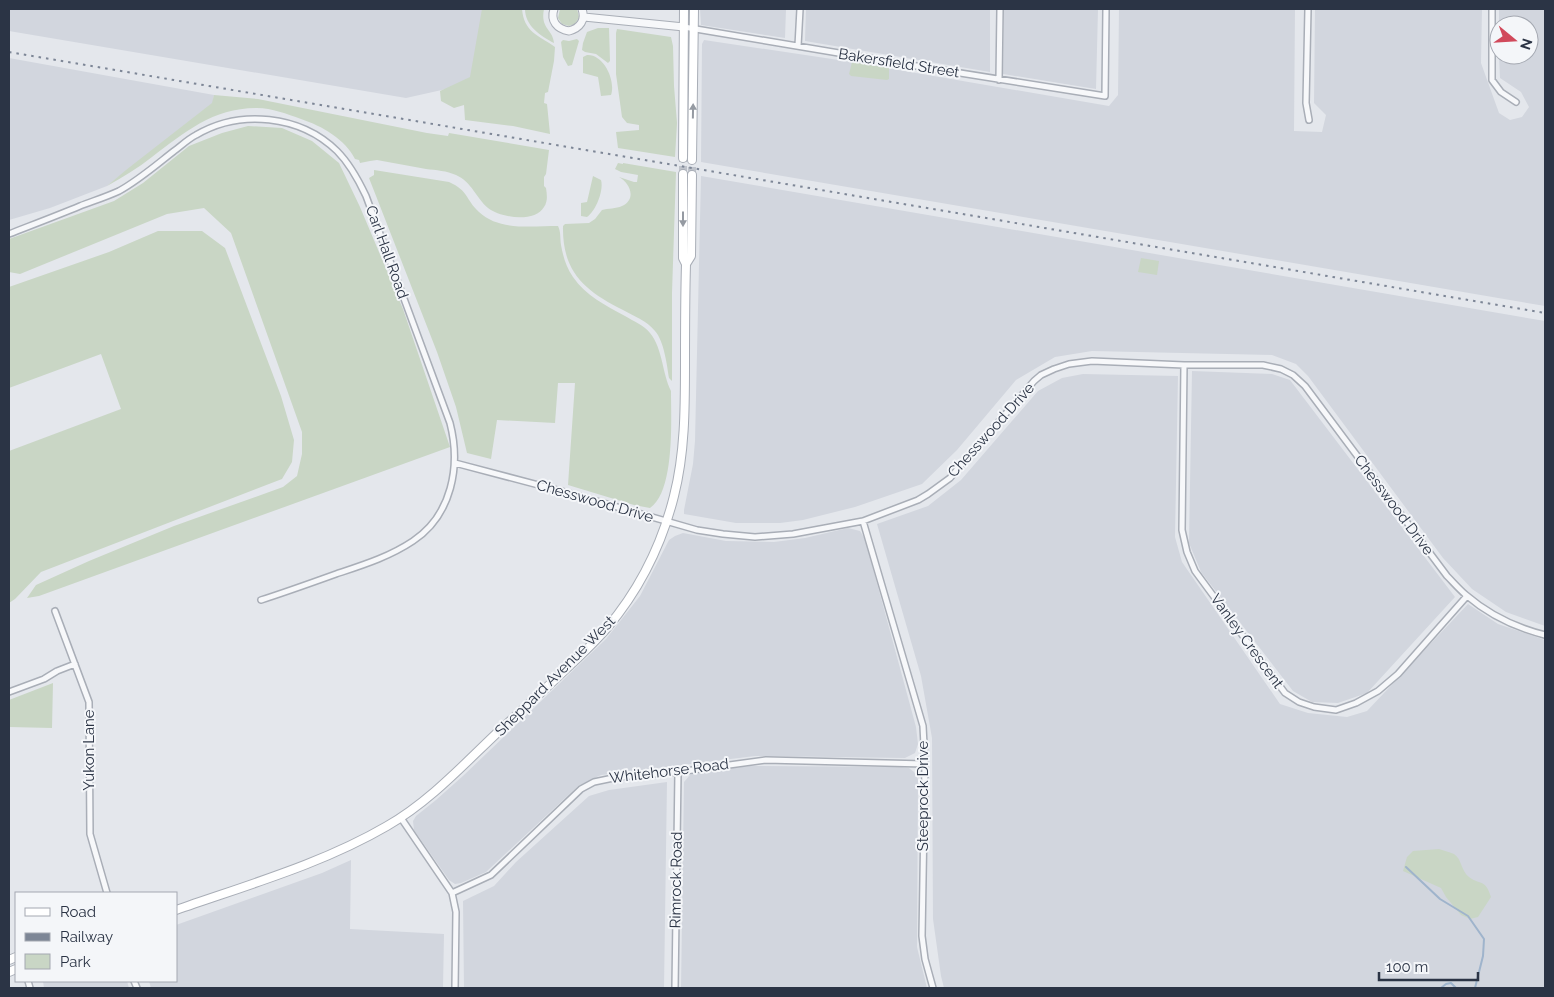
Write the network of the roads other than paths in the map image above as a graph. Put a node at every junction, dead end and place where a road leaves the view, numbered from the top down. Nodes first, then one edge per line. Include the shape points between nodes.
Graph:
1 (554, 9) edge
2 (582, 9) edge
3 (684, 9) edge
4 (694, 9) edge
5 (800, 9) edge
6 (1000, 9) edge
7 (1106, 9) edge
8 (1308, 9) edge
9 (1492, 9) edge
10 (584, 17) junction
11 (684, 26) junction
12 (694, 28) junction
13 (798, 46) junction
14 (999, 80) junction
15 (1516, 102) dead end
16 (1309, 120) dead end
17 (683, 158) tunnel mouth
18 (692, 160) tunnel mouth
19 (683, 174) tunnel mouth
20 (692, 176) tunnel mouth
21 (9, 234) edge
22 (686, 264) junction
23 (1184, 365) junction
24 (455, 464) junction
25 (863, 521) junction
26 (666, 522) junction
27 (1466, 596) junction
28 (261, 600) dead end
29 (55, 611) dead end
30 (1545, 634) edge
31 (74, 664) junction
32 (9, 692) edge
33 (925, 764) junction
34 (678, 772) junction
35 (401, 818) junction
36 (107, 892) edge
37 (452, 894) junction
38 (178, 909) edge
39 (455, 988) edge
40 (675, 988) edge
41 (934, 988) edge

1 - 10 street via 555,24 563,30 574,30
2 - 10 street
3 - 11 main road
4 - 12 main road
5 - 13 street
6 - 14 street
7 - 14 street, Bakersfield Street via 1105,96
8 - 16 street via 1306,103
9 - 15 street via 1492,80 1501,92
10 - 11 street
11 - 12 street, Bakersfield Street
11 - 17 main road
12 - 13 street, Bakersfield Street
18 -> 12 main road
13 - 14 street, Bakersfield Street
19 -> 22 main road, Sheppard Avenue West via 683,258
20 - 22 main road, Sheppard Avenue West via 691,256
21 - 24 street, Carl Hall Road via 117,192 194,136 221,124 258,119 282,122 307,131 342,157 366,196 450,423
22 - 26 main road, Sheppard Avenue West via 685,408 680,460
23 - 25 street, Chesswood Drive via 1092,362 1069,364 1041,375 945,482 918,500
23 - 27 street, Chesswood Drive via 1263,365 1293,375 1305,386 1447,576
23 - 27 street, Vanley Crescent via 1182,530 1187,552 1195,571 1285,693 1314,707 1336,710 1356,703 1378,691 1398,674
24 - 26 street, Chesswood Drive
24 - 28 street, Carl Hall Road via 443,507 430,526 413,541 373,562
25 - 26 street, Chesswood Drive via 793,534 755,537 697,530
25 - 33 street, Steeprock Drive via 920,715
26 - 35 main road, Sheppard Avenue West via 641,579 606,629 459,770
27 - 30 street, Chesswood Drive via 1511,623
29 - 31 street, Yukon Lane
31 - 32 street
31 - 36 street, Yukon Lane via 88,702 90,828
33 - 34 street, Whitehorse Road via 766,760
33 - 41 street, Steeprock Drive via 922,936
34 - 37 street, Whitehorse Road via 618,777 588,784 490,875
34 - 40 street, Rimrock Road
35 - 37 street
35 - 38 main road, Sheppard Avenue West via 355,844 313,862
37 - 39 street via 456,912

